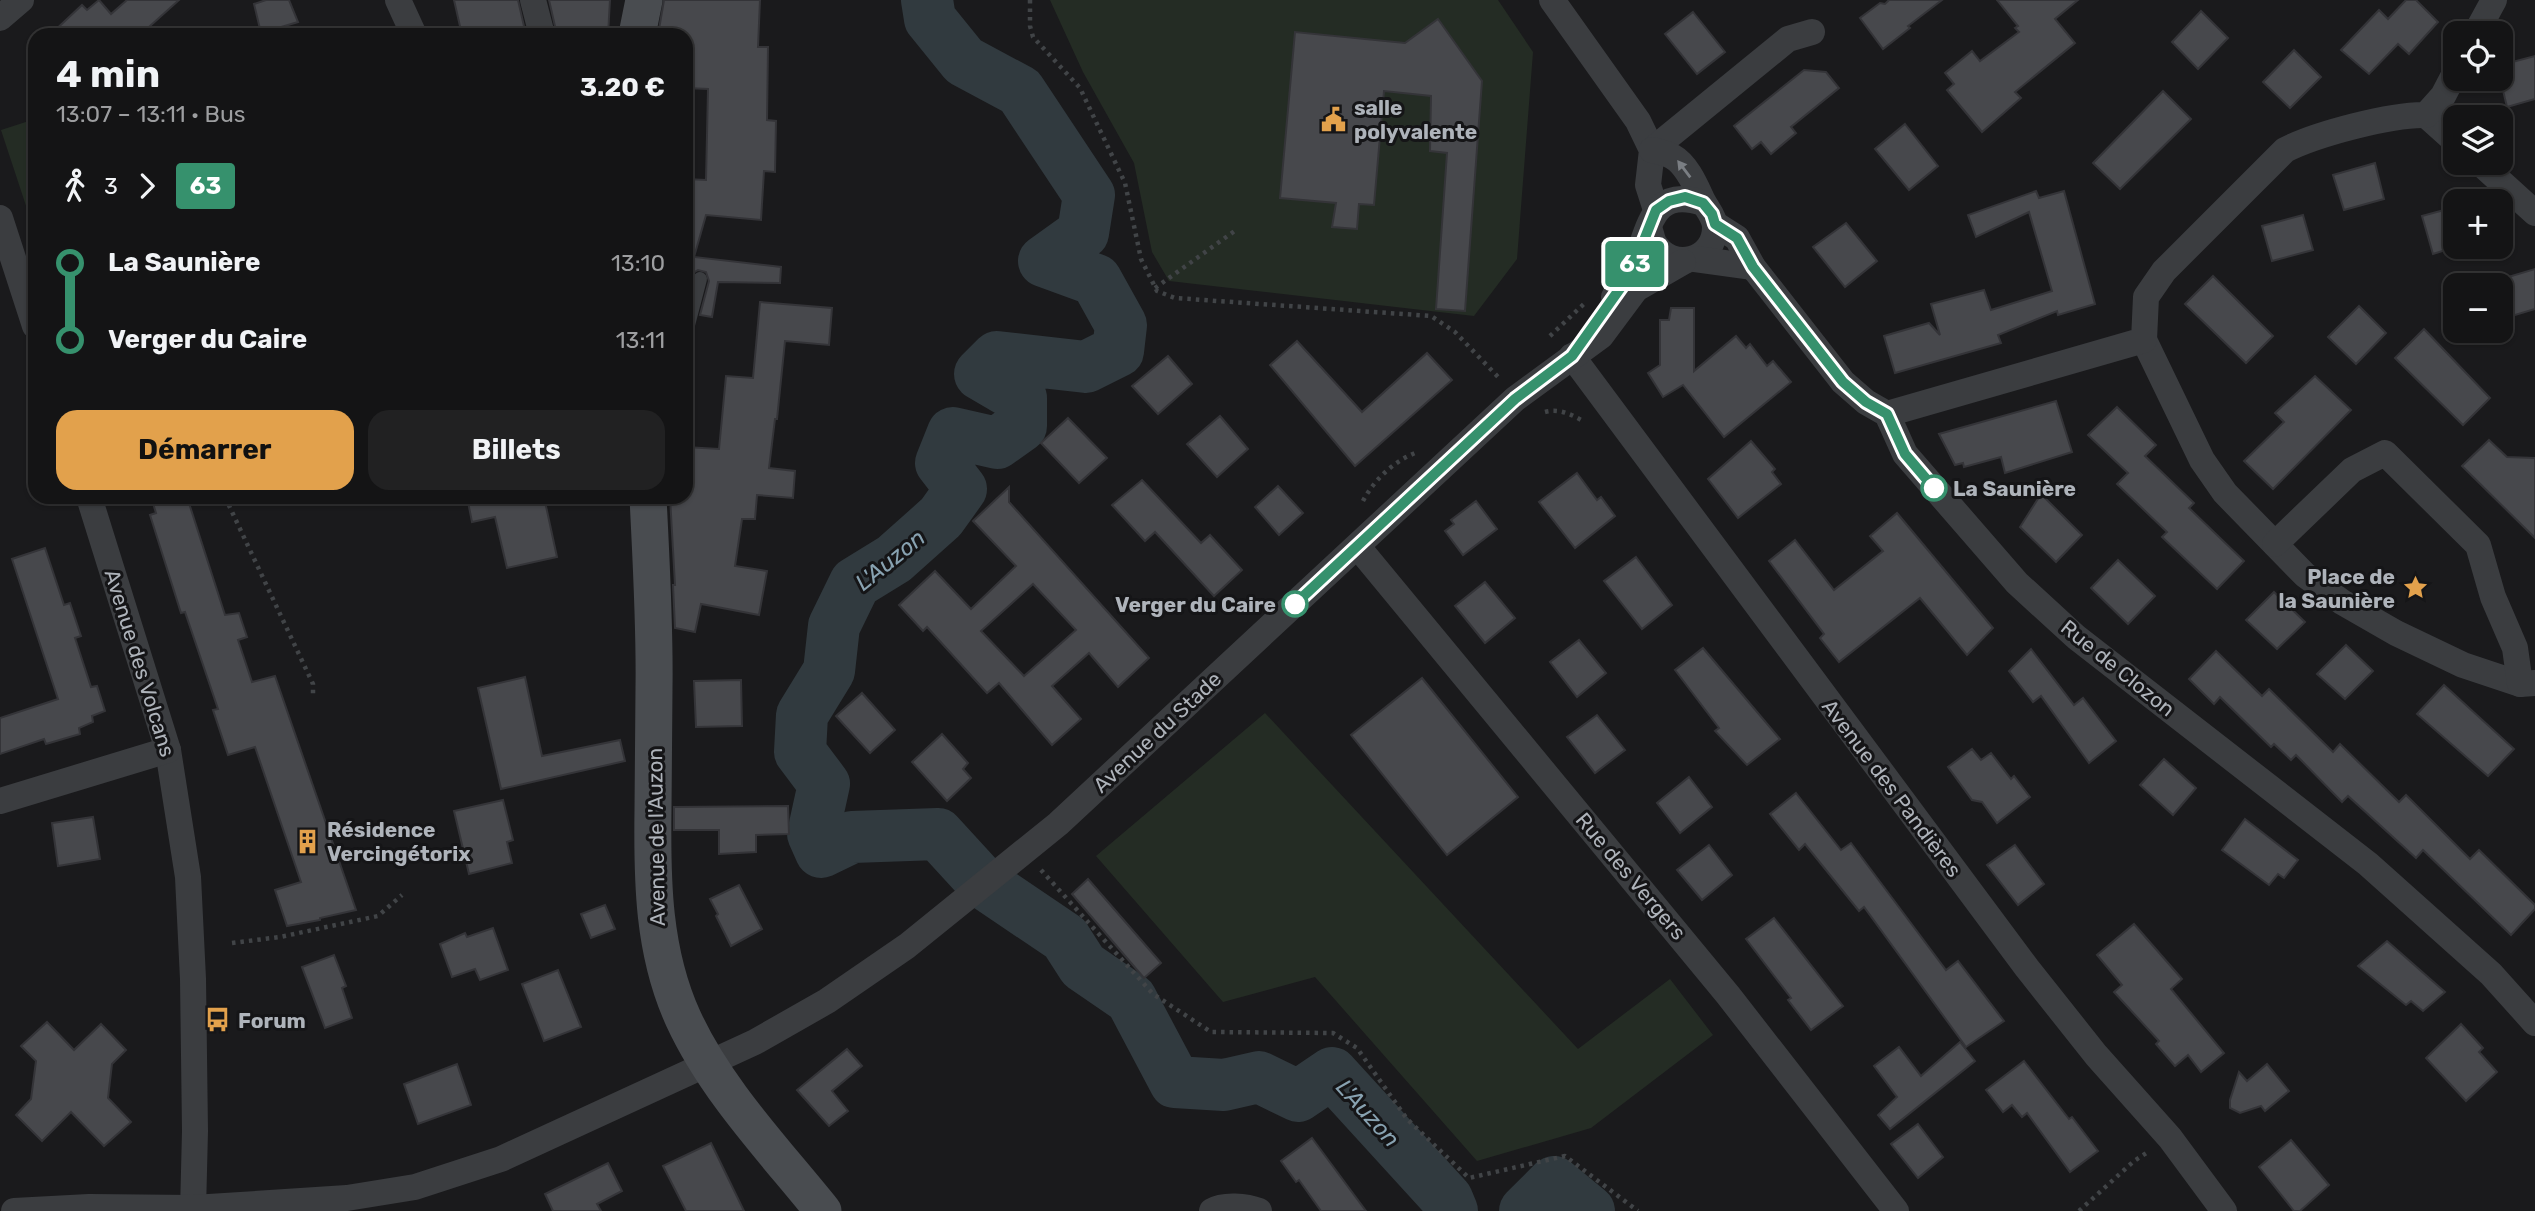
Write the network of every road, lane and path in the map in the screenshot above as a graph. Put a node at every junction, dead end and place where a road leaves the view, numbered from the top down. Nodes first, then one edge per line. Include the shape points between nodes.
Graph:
1 (21, 0) edge
2 (398, 0) edge
3 (533, 0) edge
4 (644, 0) edge
5 (1030, 0) edge
6 (1552, 0) edge
7 (2494, 0) edge
8 (0, 18) edge
9 (2483, 21) edge
10 (411, 28) edge
11 (540, 28) edge
12 (639, 28) edge
13 (1812, 32) dead end
14 (2446, 91) edge
15 (2427, 114) junction
16 (2443, 129) edge
17 (1652, 150) junction
18 (2493, 175) edge
19 (2535, 213) edge
20 (1709, 214) junction
21 (0, 218) edge
22 (1652, 219) junction
23 (1236, 230) dead end
24 (1689, 260) junction
25 (1753, 267) junction
26 (700, 279) dead end
27 (1155, 288) junction
28 (28, 304) edge
29 (693, 306) edge
30 (2144, 340) junction
31 (1572, 356) junction
32 (1515, 399) junction
33 (1887, 414) junction
34 (91, 504) edge
35 (228, 504) edge
36 (649, 504) edge
37 (2274, 544) junction
38 (1359, 547) junction
39 (2528, 684) edge
40 (313, 698) dead end
41 (168, 750) junction
42 (0, 801) edge
43 (1027, 849) junction
44 (402, 895) dead end
45 (232, 943) dead end
46 (2535, 1023) edge
47 (709, 1063) junction
48 (2170, 1138) junction
49 (193, 1210) edge
50 (14, 1211) edge
51 (823, 1211) edge
52 (1212, 1211) edge
53 (1259, 1211) edge
54 (1638, 1211) edge
55 (1896, 1211) edge
56 (2079, 1211) edge
57 (2224, 1211) edge

1 - 8 street
2 - 10 street
3 - 11 street
4 - 12 main road
5 - 27 path via 1033,37 1080,88 1125,183 1141,259
6 - 17 street via 1638,121
7 - 9 street
13 - 17 street via 1788,39
14 - 15 street
15 - 16 street
15 - 30 street via 2406,114 2285,150 2164,271 2146,297
20 -> 17 street via 1675,157
17 - 22 street via 1648,185
18 - 19 street
20 - 22 street via 1685,197 1669,201
20 - 24 street via 1714,239
20 - 25 street via 1737,238
21 - 28 street
22 - 24 street via 1655,245 1671,257
22 - 31 street, Avenue du Stade via 1631,273
23 - 27 path
24 - 25 street
24 - 31 street, Avenue du Stade via 1636,289 1601,335
25 - 33 street via 1843,382
26 - 29 lane
27 - 32 path via 1175,298 1432,316 1455,332
30 - 33 street
30 - 37 street via 2202,460 2225,493
31 - 32 street, Avenue du Stade
31 - 48 street, Avenue des Pandières via 2019,958
32 - 38 street, Avenue du Stade
33 - 46 street, Rue de Clozon via 1905,454 2017,583 2076,637 2368,864 2491,974
34 - 41 street, Avenue des Volcans
35 - 40 path via 313,684
36 - 47 main road, Avenue de l'Auzon via 654,914 666,973 683,1019
37 - 39 street via 2342,602 2396,633 2463,665
37 - 39 street via 2351,470 2385,453 2478,545
38 - 43 street, Avenue du Stade
38 - 55 street, Rue des Vergers via 1728,995
41 - 42 street
41 - 49 street, Avenue des Volcans via 188,877
43 - 47 street, Avenue du Stade via 907,946 827,1001
43 - 54 path via 1153,994 1211,1032 1333,1033 1357,1048 1407,1119 1469,1178 1565,1156
44 - 45 path via 378,916
47 - 49 street, Avenue du Stade via 501,1159 415,1188
47 - 51 main road, Avenue de l'Auzon
48 - 56 path via 2134,1161
48 - 57 street, Avenue des Pandières
49 - 50 street, Avenue du Stade via 89,1207
52 - 53 street via 1249,1207

